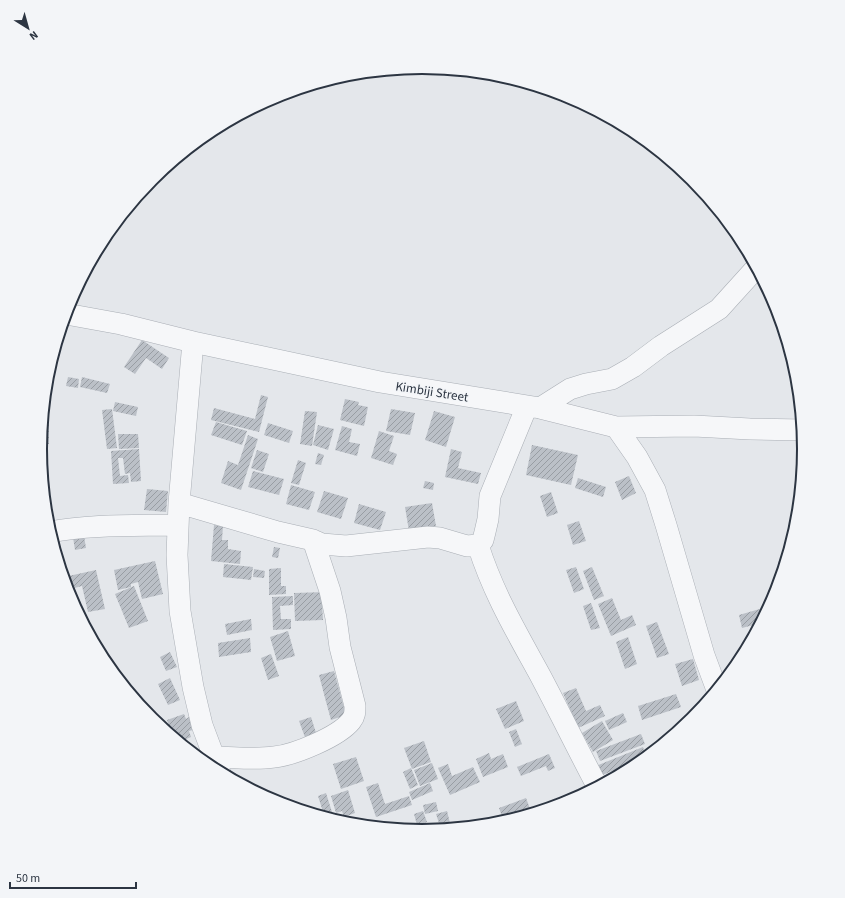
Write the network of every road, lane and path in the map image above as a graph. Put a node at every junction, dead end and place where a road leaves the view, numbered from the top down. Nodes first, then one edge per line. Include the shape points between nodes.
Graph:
1 (753, 271) edge
2 (72, 315) edge
3 (193, 342) junction
4 (534, 407) junction
5 (616, 427) junction
6 (797, 430) edge
7 (179, 503) junction
8 (178, 525) junction
9 (56, 531) edge
10 (313, 540) junction
11 (478, 545) junction
12 (715, 684) edge
13 (216, 762) edge
14 (220, 765) edge
15 (596, 782) edge

1 - 4 street via 719,309 633,367 612,379 570,389
2 - 3 street, Kimbiji Street
3 - 4 street, Kimbiji Street via 380,382
3 - 7 street
4 - 5 street, Kimbiji Street
4 - 11 street via 490,496 485,532 483,540
5 - 6 street, Kimbiji Street via 694,426
5 - 12 street via 638,457 655,490
7 - 8 street
7 - 10 street
8 - 9 street via 73,527
8 - 13 street via 177,555 182,618 193,687 202,725
10 - 11 street via 322,544 346,546 428,537 467,546
10 - 14 street via 330,590 355,714 339,731 297,753
11 - 15 street via 503,609

